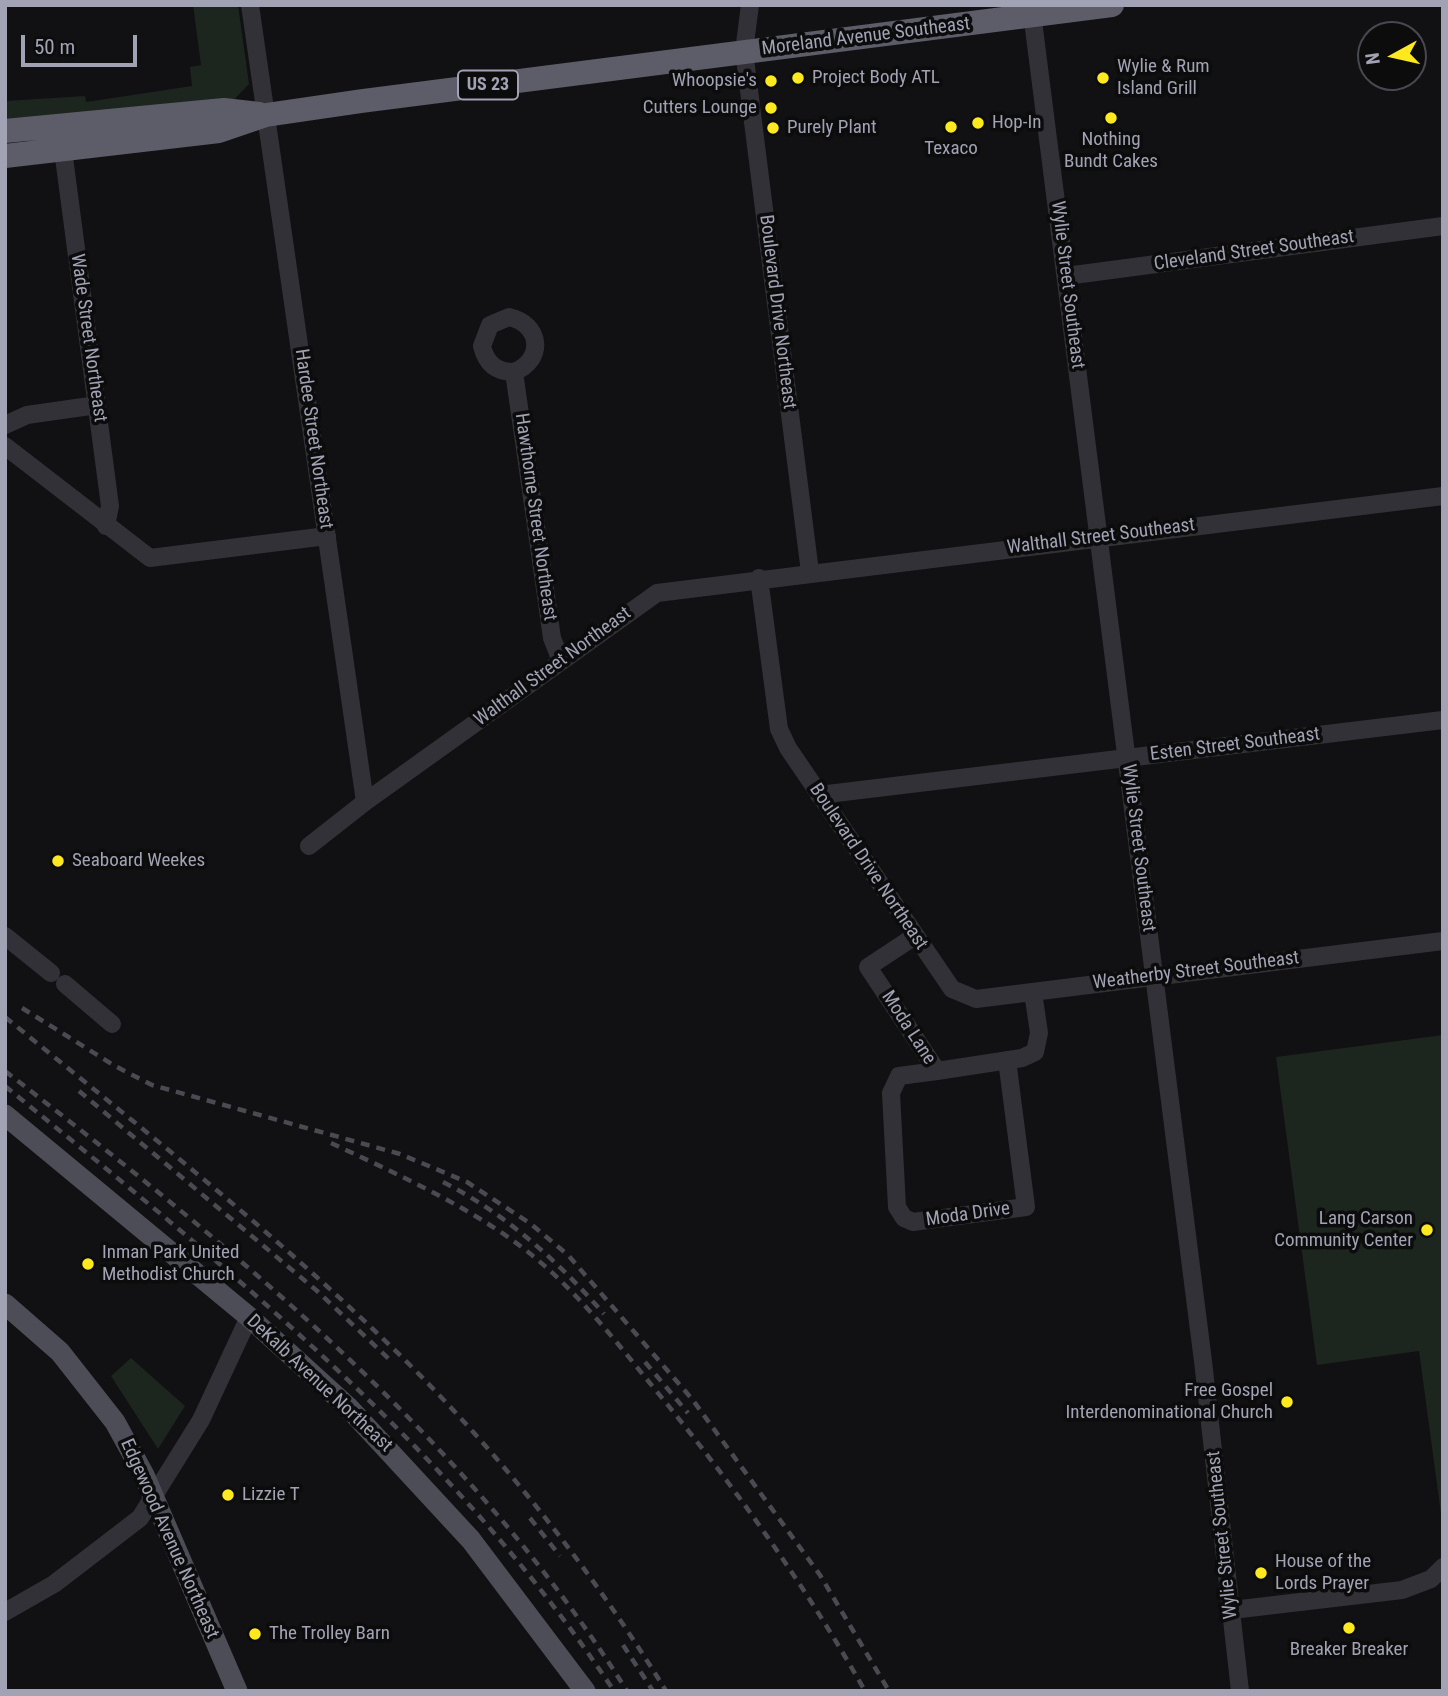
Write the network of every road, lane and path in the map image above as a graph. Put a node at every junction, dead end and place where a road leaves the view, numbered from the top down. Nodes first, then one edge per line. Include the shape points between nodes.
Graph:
1 (250, 5) edge
2 (750, 5) edge
3 (1112, 5) edge
4 (1031, 10) edge
5 (744, 51) junction
6 (266, 115) junction
7 (5, 131) edge
8 (63, 150) junction
9 (5, 156) edge
10 (1443, 226) edge
11 (1066, 275) junction
12 (514, 372) dead end
13 (97, 405) junction
14 (5, 425) edge
15 (5, 446) edge
16 (1443, 496) edge
17 (106, 526) junction
18 (327, 536) junction
19 (1099, 538) junction
20 (810, 572) junction
21 (759, 578) junction
22 (561, 661) junction
23 (1443, 720) edge
24 (1127, 758) junction
25 (819, 795) junction
26 (365, 802) junction
27 (309, 846) dead end
28 (5, 936) edge
29 (915, 936) junction
30 (1443, 941) edge
31 (1155, 976) junction
32 (952, 989) joint
33 (1032, 992) junction
34 (112, 1024) dead end
35 (1007, 1060) junction
36 (937, 1071) junction
37 (7, 1119) edge
38 (5, 1304) edge
39 (249, 1317) junction
40 (154, 1499) junction
41 (1443, 1567) edge
42 (1231, 1610) junction
43 (5, 1612) edge
44 (237, 1691) edge
45 (586, 1691) edge
46 (1240, 1691) edge

1 - 6 street, Hardee Street Northeast
2 - 5 street, Boulevard Drive Northeast
3 - 4 highway, Moreland Avenue Southeast / US 23
4 - 5 highway, Moreland Avenue Southeast / US 23
4 - 11 street, Wylie Street Southeast
5 - 6 highway, US 23
5 - 20 street, Boulevard Drive Northeast
6 - 7 highway, US 23 via 224,110
6 - 8 highway, US 23 via 219,131
6 - 18 street, Hardee Street Northeast
8 - 9 highway, US 23
8 - 13 street, Wade Street Northeast
10 - 11 street, Cleveland Street Southeast
11 - 19 street, Wylie Street Southeast
12 - 22 street, Hawthorne Street Northeast via 552,638
13 - 14 street via 27,415
13 - 17 street, Wade Street Northeast via 110,506
15 - 17 street
16 - 19 street, Walthall Street Southeast
17 - 18 street via 150,558
18 - 26 street, Hardee Street Northeast
19 - 20 street, Walthall Street Southeast
19 - 24 street, Wylie Street Southeast
20 - 21 street, Walthall Street Southeast
21 - 22 street, Walthall Street Northeast via 657,593
21 - 25 street, Boulevard Drive Northeast via 779,729
22 - 26 street, Walthall Street Northeast
23 - 24 street, Esten Street Southeast
24 - 25 street, Esten Street Southeast
24 - 31 street, Wylie Street Southeast
25 - 29 street, Boulevard Drive Northeast
26 - 27 street
28 - 34 street
29 - 32 street, Boulevard Drive Northeast
29 - 36 street, Moda Lane via 868,967
30 - 31 street, Weatherby Street Southeast
31 - 33 street, Weatherby Street Southeast
31 - 42 street, Wylie Street Southeast
32 - 33 street, Weatherby Street Southeast via 976,999
33 - 35 street, Moda Lane via 1039,1033 1035,1052
35 - 36 street, Moda Lane
35 - 36 street, Moda Drive via 1026,1207 913,1222 897,1207 891,1093 899,1076
37 - 39 main road, DeKalb Avenue Northeast
38 - 40 main road, Edgewood Avenue Northeast via 60,1352 88,1385 115,1422
39 - 40 street via 201,1420
39 - 45 main road, DeKalb Avenue Northeast via 348,1407 431,1494 516,1596
40 - 43 street via 140,1518 54,1584
40 - 44 main road, Edgewood Avenue Northeast
41 - 42 street via 1431,1579 1402,1590
42 - 46 street, Wylie Street Southeast

